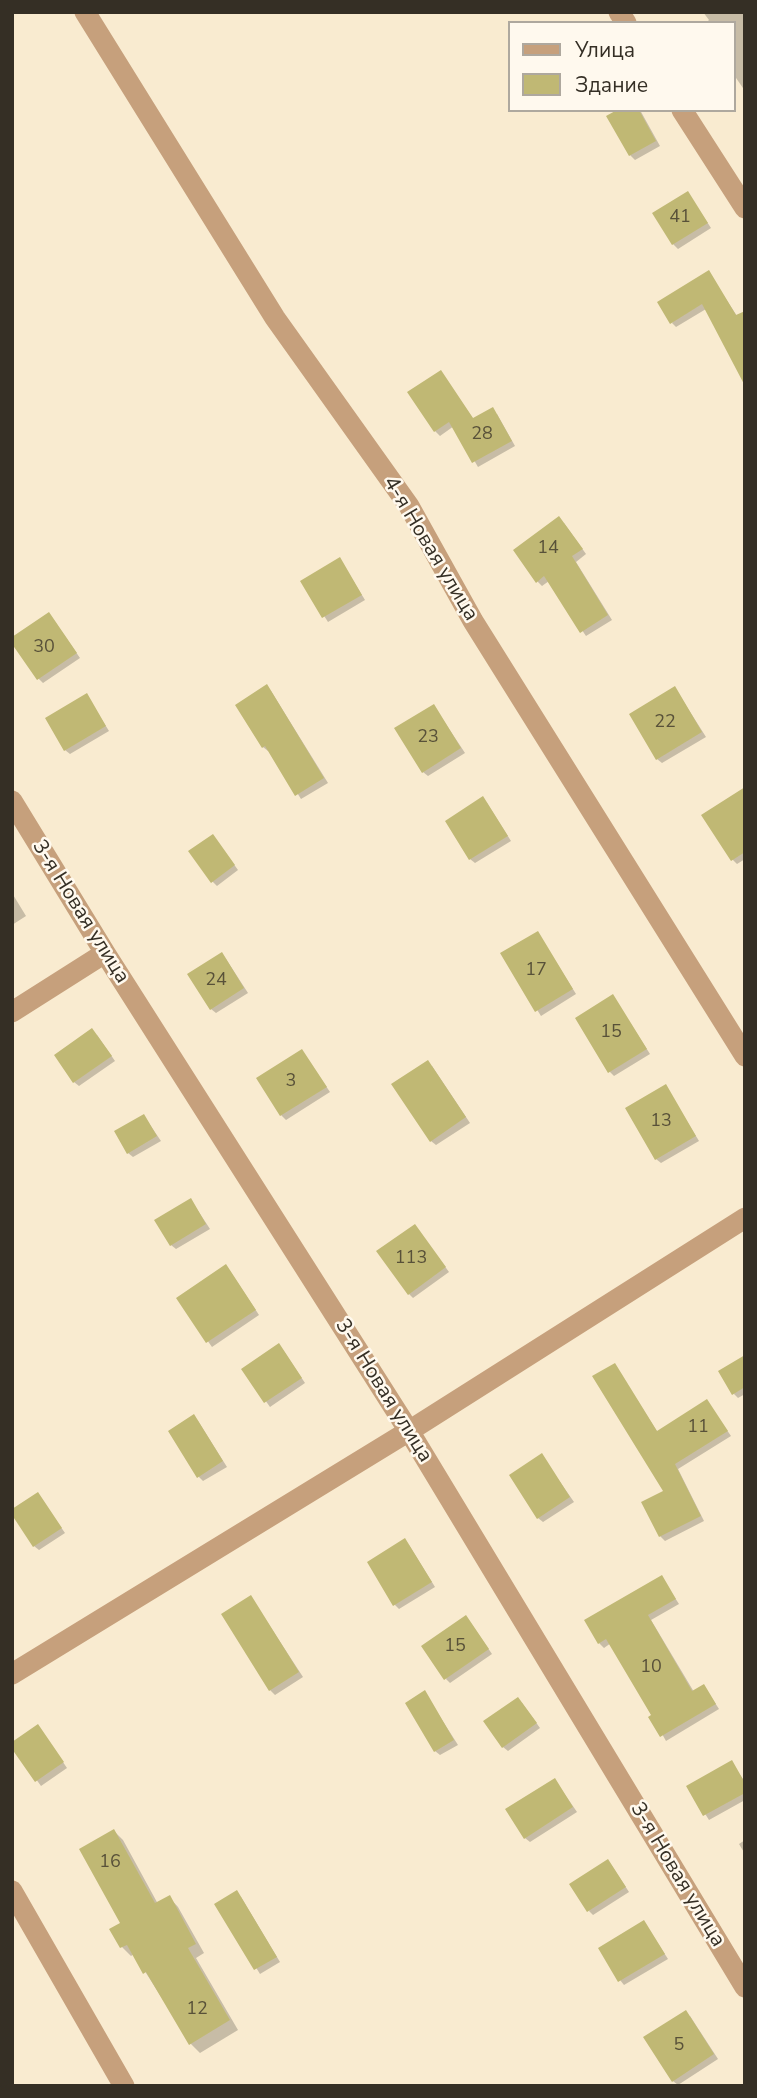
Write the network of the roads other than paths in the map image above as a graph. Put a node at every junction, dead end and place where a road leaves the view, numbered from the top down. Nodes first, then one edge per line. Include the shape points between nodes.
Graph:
1 (85, 12) edge
2 (683, 112) edge
3 (745, 208) edge
4 (12, 800) edge
5 (105, 953) junction
6 (12, 1012) edge
7 (745, 1056) edge
8 (745, 1218) edge
9 (409, 1431) junction
10 (12, 1675) edge
11 (12, 1891) edge
12 (745, 1987) edge
13 (124, 2086) edge

1 - 7 street, 4-я Новая улица via 275,318 409,506 473,621
2 - 3 street
4 - 5 street, 3-я Новая улица
5 - 6 street
5 - 9 street, 3-я Новая улица
8 - 9 street
9 - 10 street
9 - 12 street, 3-я Новая улица
11 - 13 street

